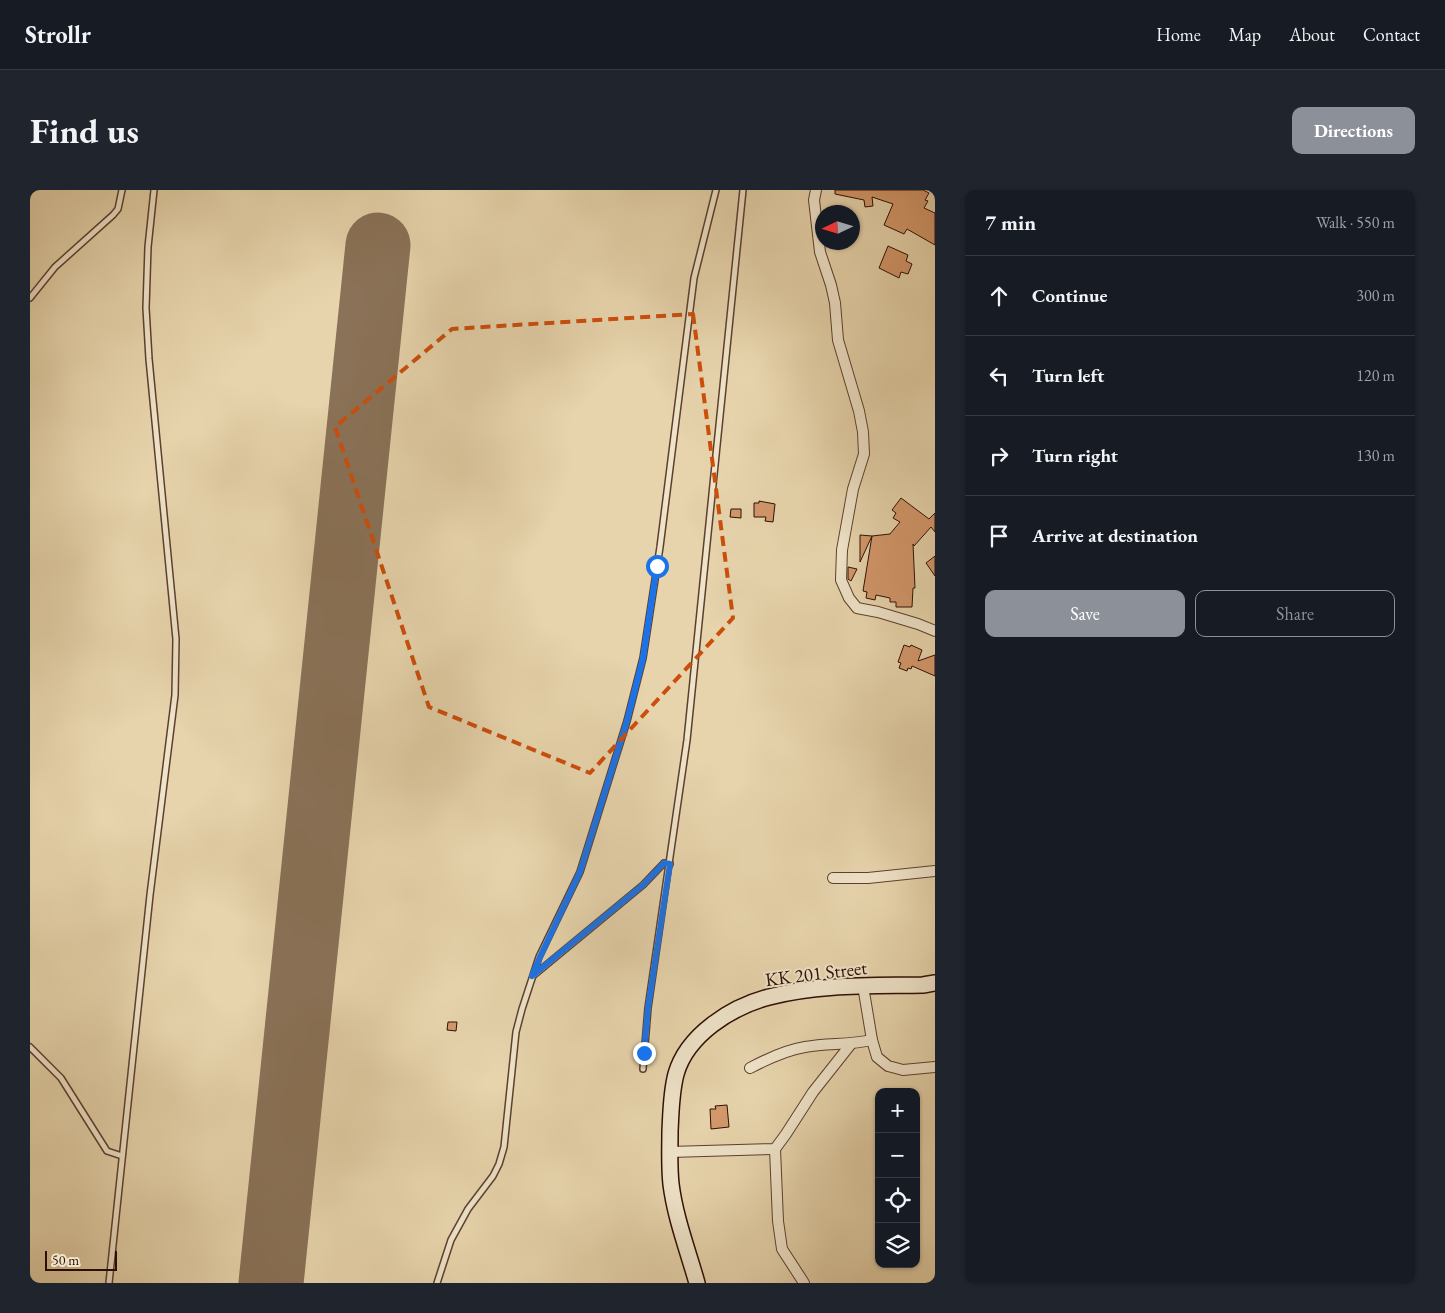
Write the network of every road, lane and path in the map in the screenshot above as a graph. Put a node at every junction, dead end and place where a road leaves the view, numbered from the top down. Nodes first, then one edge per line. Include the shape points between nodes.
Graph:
1 (122, 190) edge
2 (154, 190) edge
3 (716, 190) edge
4 (743, 190) edge
5 (816, 190) edge
6 (30, 298) edge
7 (935, 631) edge
8 (670, 864) junction
9 (935, 870) edge
10 (833, 878) dead end
11 (532, 976) junction
12 (935, 983) edge
13 (863, 986) junction
14 (872, 1040) junction
15 (851, 1044) junction
16 (30, 1047) edge
17 (935, 1067) edge
18 (750, 1068) dead end
19 (643, 1069) dead end
20 (775, 1149) junction
21 (670, 1152) junction
22 (122, 1156) junction
23 (109, 1283) edge
24 (438, 1283) edge
25 (697, 1283) edge
26 (804, 1283) edge

1 - 6 lane via 118,209 113,215 55,267
2 - 22 lane via 146,308 176,639 176,686
3 - 11 lane via 694,278 643,658 580,872
4 - 8 lane via 687,740
5 - 7 street via 814,200 820,252 832,285 838,340 863,432 864,454 853,489 842,550 841,580 857,608
8 - 11 lane via 664,863 643,885
8 - 19 lane via 648,1008
9 - 10 street via 868,878
11 - 24 lane via 516,1032 504,1147 499,1164 451,1240
12 - 13 main road, KK 201 Street
13 - 14 street
13 - 21 main road, KK 201 Street via 768,997 727,1015 699,1037 677,1072
14 - 15 street
14 - 17 street via 877,1057 888,1066 903,1070
15 - 18 street via 802,1047 773,1056
15 - 20 street via 813,1092
16 - 22 lane via 61,1078 106,1151
20 - 21 street
20 - 26 street via 782,1249
21 - 25 main road, KK 201 Street via 676,1207
22 - 23 lane

